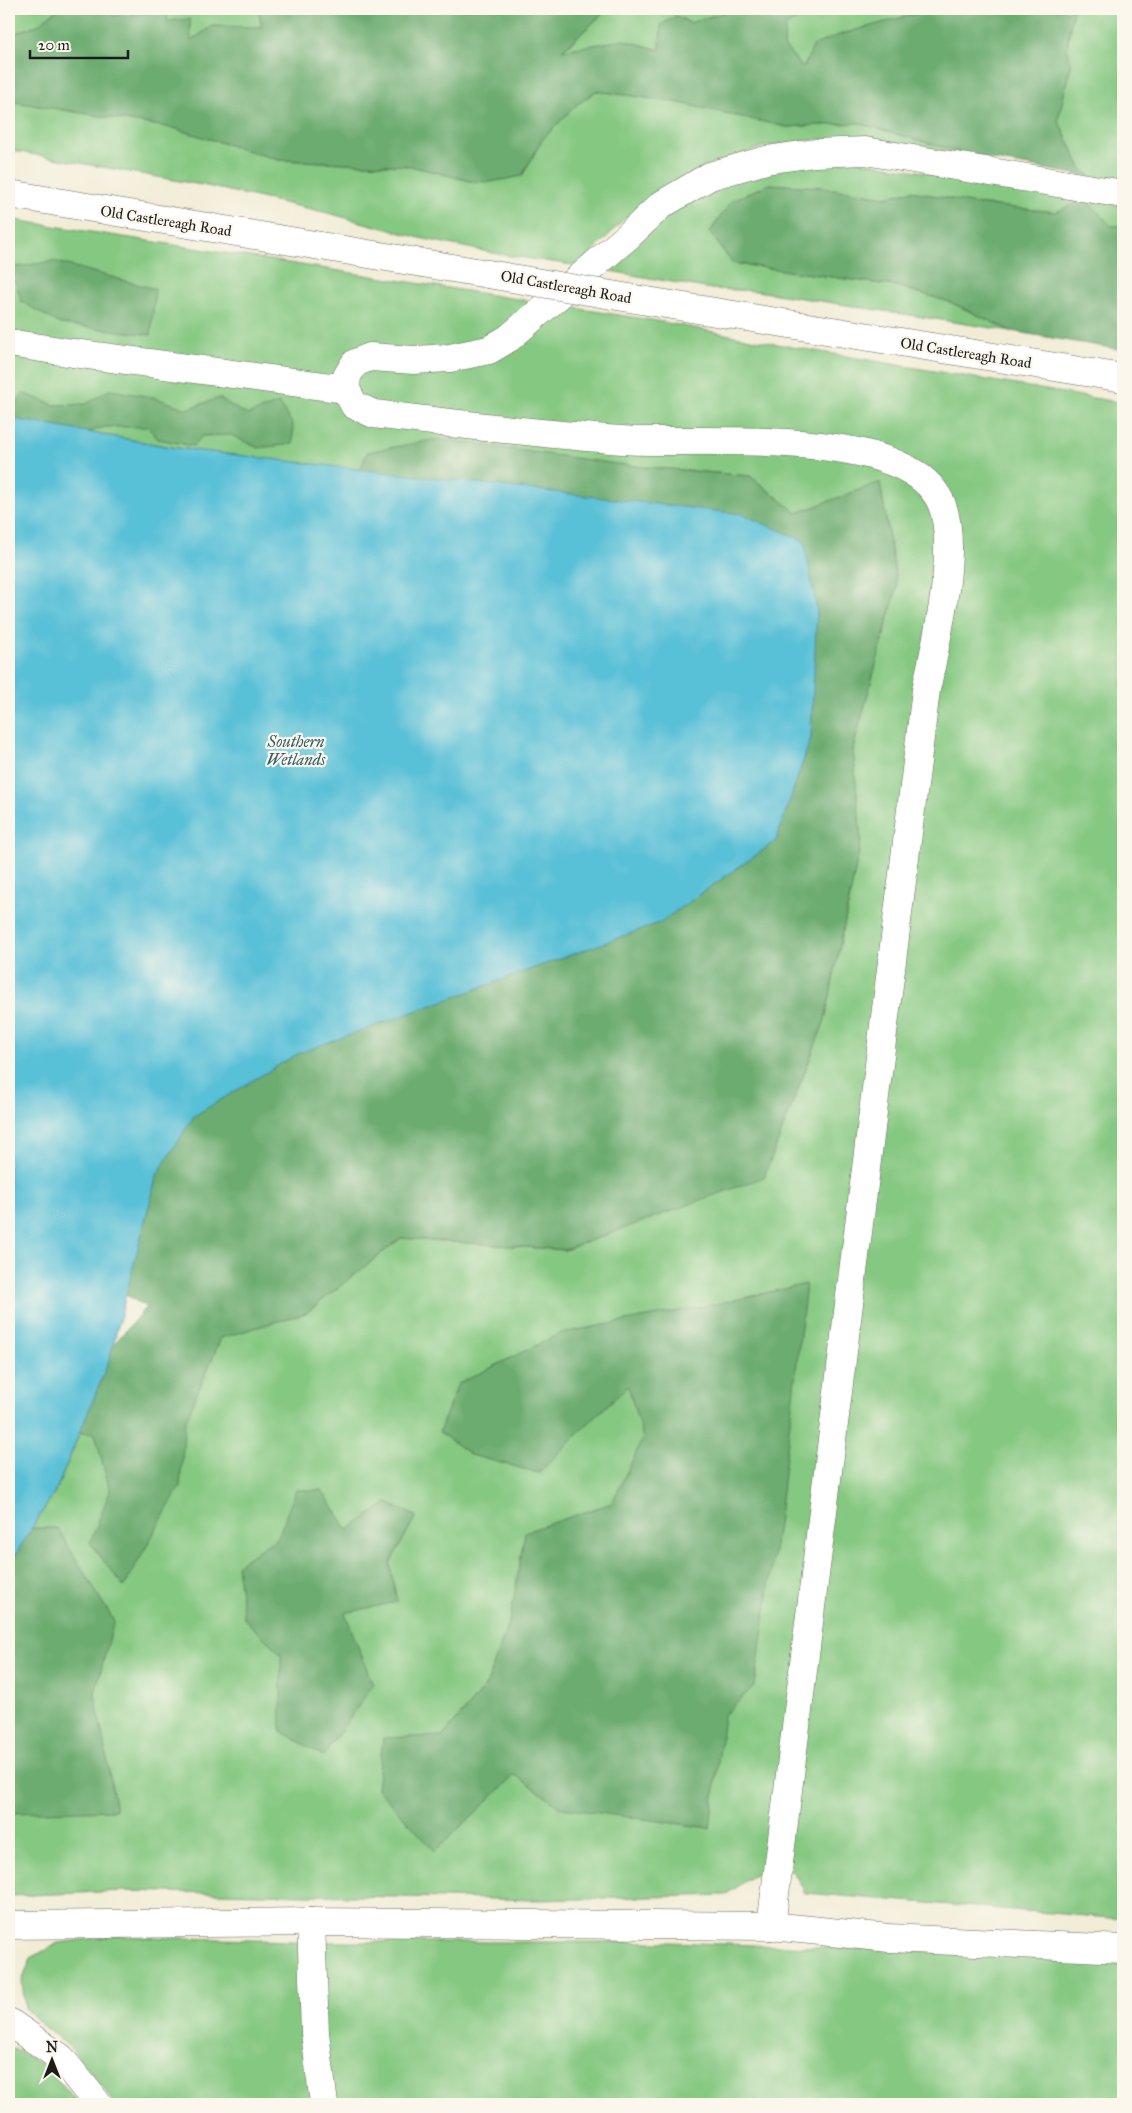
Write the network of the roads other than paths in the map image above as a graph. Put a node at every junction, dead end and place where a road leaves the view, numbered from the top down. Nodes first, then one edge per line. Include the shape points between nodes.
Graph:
1 (9, 194) edge
2 (1123, 194) edge
3 (9, 343) edge
4 (1123, 378) edge
5 (346, 389) junction
6 (311, 1922) junction
7 (9, 1925) edge
8 (771, 1926) junction
9 (1123, 1949) edge
10 (9, 2022) edge
11 (98, 2104) edge
12 (324, 2104) edge

1 - 4 street, Old Castlereagh Road, bridge
2 - 5 street via 865,152 815,153 766,160 710,176 661,205 509,338 488,350 450,358 370,357 355,363 347,376
3 - 5 street
5 - 8 street via 354,406 374,414 624,441 777,441 865,453 905,468 927,483 942,504 947,530 947,557 939,625 926,690
6 - 7 street
6 - 8 street
6 - 12 street via 315,2033
8 - 9 street via 889,1938
10 - 11 street via 61,2058

